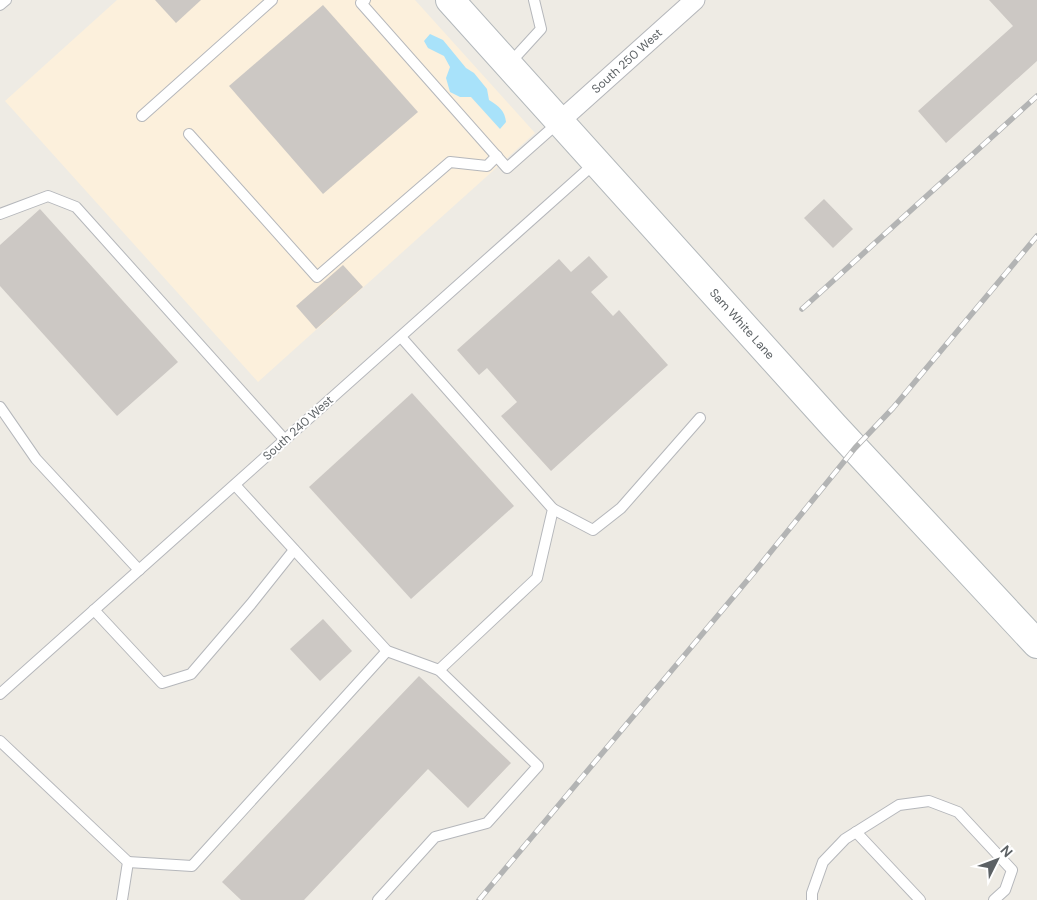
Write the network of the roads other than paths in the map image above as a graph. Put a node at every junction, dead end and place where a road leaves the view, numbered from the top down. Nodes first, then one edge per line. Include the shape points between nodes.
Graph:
1 (6, 0) edge
2 (272, 0) edge
3 (365, 0) edge
4 (450, 0) edge
5 (534, 0) edge
6 (694, 0) edge
7 (0, 5) edge
8 (508, 64) junction
9 (142, 116) dead end
10 (560, 121) junction
11 (189, 134) dead end
12 (497, 156) junction
13 (596, 162) junction
14 (0, 214) edge
15 (401, 336) junction
16 (0, 406) edge
17 (700, 418) dead end
18 (285, 440) junction
19 (235, 485) junction
20 (553, 509) junction
21 (294, 550) junction
22 (139, 570) junction
23 (94, 610) junction
24 (1037, 644) edge
25 (387, 651) junction
26 (439, 670) junction
27 (0, 694) edge
28 (0, 741) edge
29 (856, 832) junction
30 (128, 862) junction
31 (122, 900) edge
32 (378, 900) edge
33 (812, 900) edge
34 (920, 900) edge
35 (994, 900) edge

1 - 7 lane
2 - 9 lane
3 - 12 lane via 362,3
4 - 8 street, Sam White Lane
5 - 8 lane via 542,29
6 - 10 street, South 250 West
8 - 10 street, Sam White Lane
10 - 12 lane via 507,168
10 - 13 street, Sam White Lane
11 - 12 lane via 317,277 450,162 486,166
13 - 15 lane, South 240 West
13 - 24 street, Sam White Lane via 834,426
14 - 18 lane via 48,196 76,207
15 - 18 lane, South 240 West
15 - 20 lane
16 - 22 lane via 36,459
17 - 20 lane via 621,508 593,530
18 - 19 lane, South 240 West
19 - 21 lane
19 - 22 lane, South 240 West
20 - 26 lane via 537,578
21 - 23 lane via 191,674 162,683
21 - 25 lane
22 - 23 lane, South 240 West
23 - 27 lane, South 240 West
25 - 26 lane
25 - 30 lane via 192,866
26 - 32 lane via 538,766 487,823 435,837
28 - 30 lane
29 - 33 lane via 823,862
29 - 34 lane
29 - 35 lane via 899,805 929,801 958,812 1012,870 1005,890
30 - 31 lane

